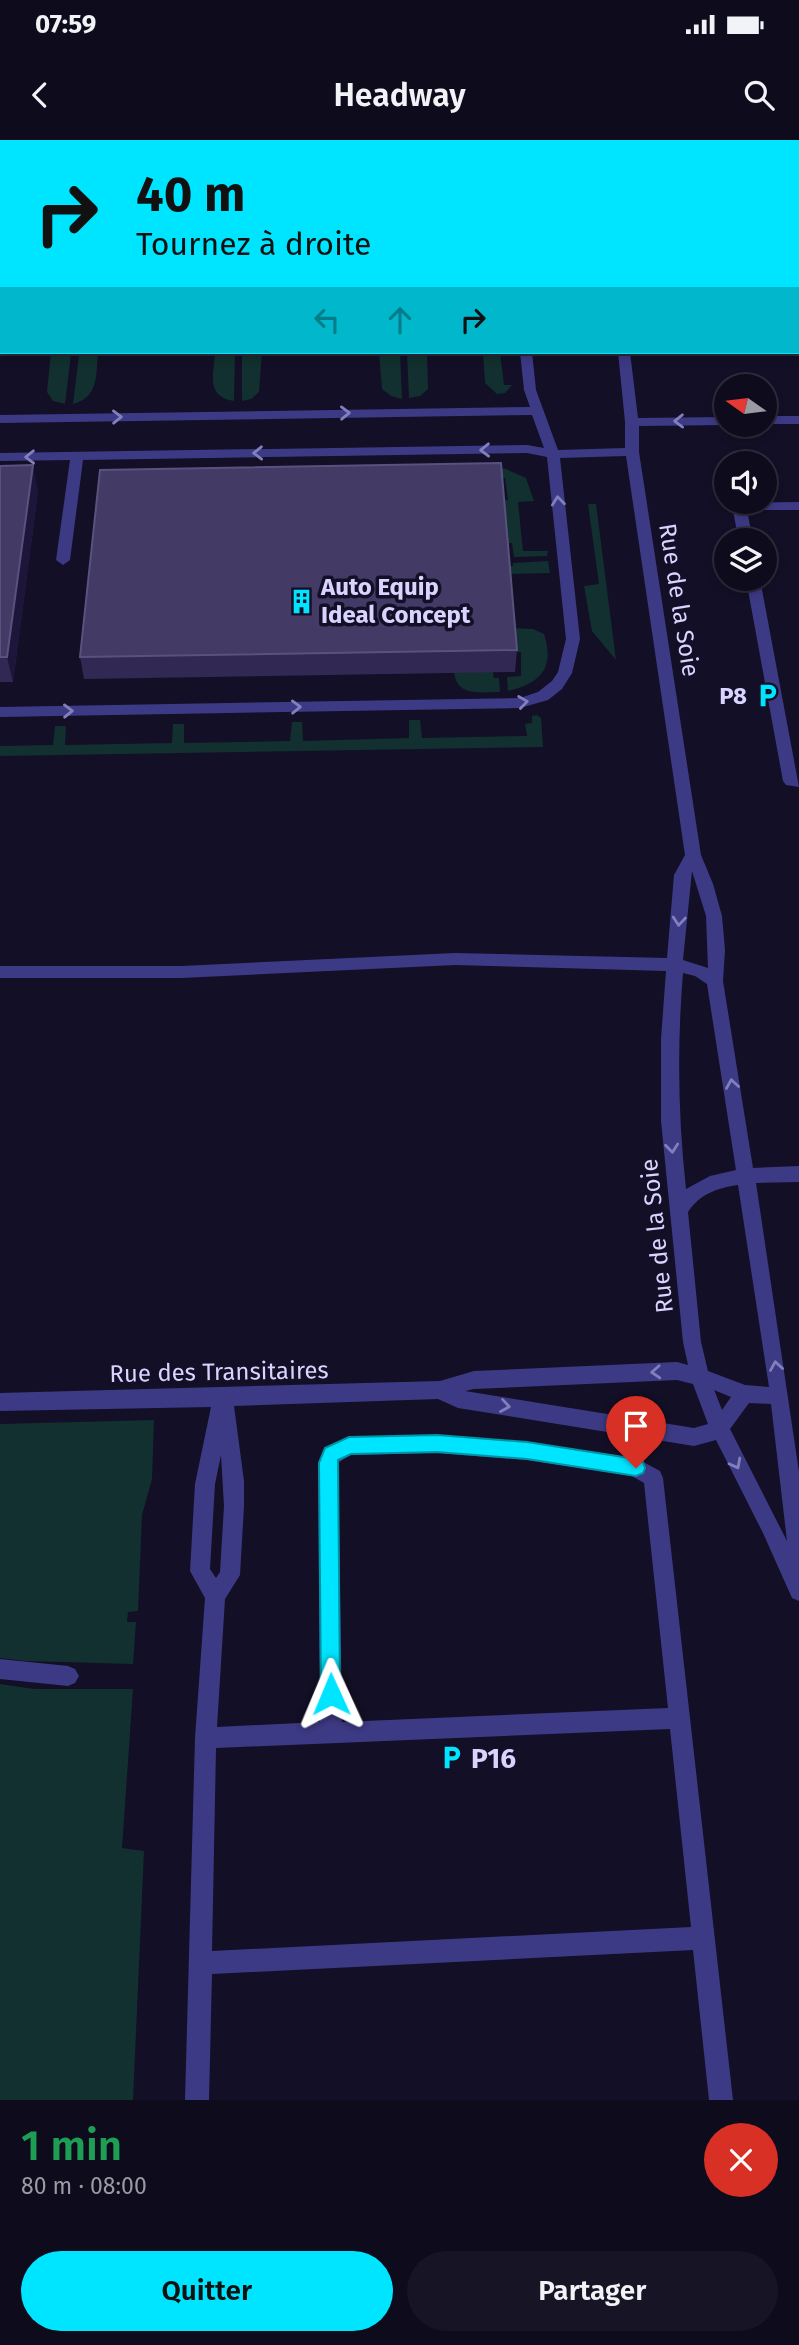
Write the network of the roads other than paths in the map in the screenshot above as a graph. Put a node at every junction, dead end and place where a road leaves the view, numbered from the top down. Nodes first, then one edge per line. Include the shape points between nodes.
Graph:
1 (526, 354) edge
2 (624, 354) edge
3 (537, 411) junction
4 (0, 419) edge
5 (777, 420) edge
6 (799, 420) edge
7 (714, 421) edge
8 (632, 422) junction
9 (632, 452) junction
10 (553, 454) junction
11 (76, 456) junction
12 (0, 457) edge
13 (799, 506) edge
14 (743, 528) edge
15 (63, 560) dead end
16 (755, 591) edge
17 (0, 712) edge
18 (799, 781) edge
19 (693, 855) junction
20 (676, 965) junction
21 (0, 972) edge
22 (715, 981) junction
23 (799, 1174) edge
24 (746, 1176) junction
25 (679, 1211) junction
26 (698, 1375) junction
27 (440, 1390) junction
28 (744, 1394) junction
29 (780, 1396) junction
30 (223, 1398) junction
31 (0, 1402) edge
32 (718, 1430) junction
33 (799, 1555) edge
34 (799, 1591) edge
35 (215, 1596) junction
36 (0, 1669) edge
37 (68, 1675) dead end
38 (679, 1718) junction
39 (331, 1734) junction
40 (206, 1738) junction
41 (704, 1938) junction
42 (200, 1963) junction
43 (197, 2100) edge
44 (721, 2100) edge

1 - 3 street
2 - 8 street, Rue de la Soie
4 -> 3 street
3 - 10 street
5 - 6 street
7 -> 8 street
8 - 9 street, Rue de la Soie
9 - 10 street
9 - 19 street, Rue de la Soie
10 -> 11 street via 527,449
17 -> 10 street via 520,703 543,696 565,673 573,639
11 -> 12 street
11 - 15 street
13 - 14 street via 739,506
16 - 18 street via 791,781
19 -> 20 street, Rue de la Soie via 682,875
19 - 22 street, Rue de la Soie via 704,877 720,956
20 - 21 street via 455,960 181,972
20 - 22 street via 699,970
20 -> 25 street, Rue de la Soie via 669,1039 670,1121
24 -> 22 street, Rue de la Soie
23 - 24 street
24 - 25 street via 710,1184 691,1194
29 -> 24 street, Rue de la Soie
25 - 26 street, Rue de la Soie
26 -> 27 street, Rue des Transitaires via 677,1371 527,1376 474,1380
26 - 28 street, Rue des Transitaires
26 - 32 street, Rue de la Soie
27 - 30 street, Rue des Transitaires
27 -> 32 street, Rue des Transitaires via 458,1399 694,1437
28 - 29 street, Rue des Transitaires
28 - 32 street
29 - 33 street, Rue de la Soie
30 - 31 street, Rue des Transitaires
30 - 35 street via 234,1506 230,1575
30 - 35 street via 205,1484 200,1571
32 -> 34 street, Rue de la Soie
35 - 40 street
36 - 37 street
38 - 39 street
38 - 39 street via 653,1478 646,1472 527,1451 437,1444 349,1446 332,1454 328,1463
38 - 41 street
39 - 40 street
40 - 42 street
41 - 42 street
41 - 44 street
42 - 43 street

